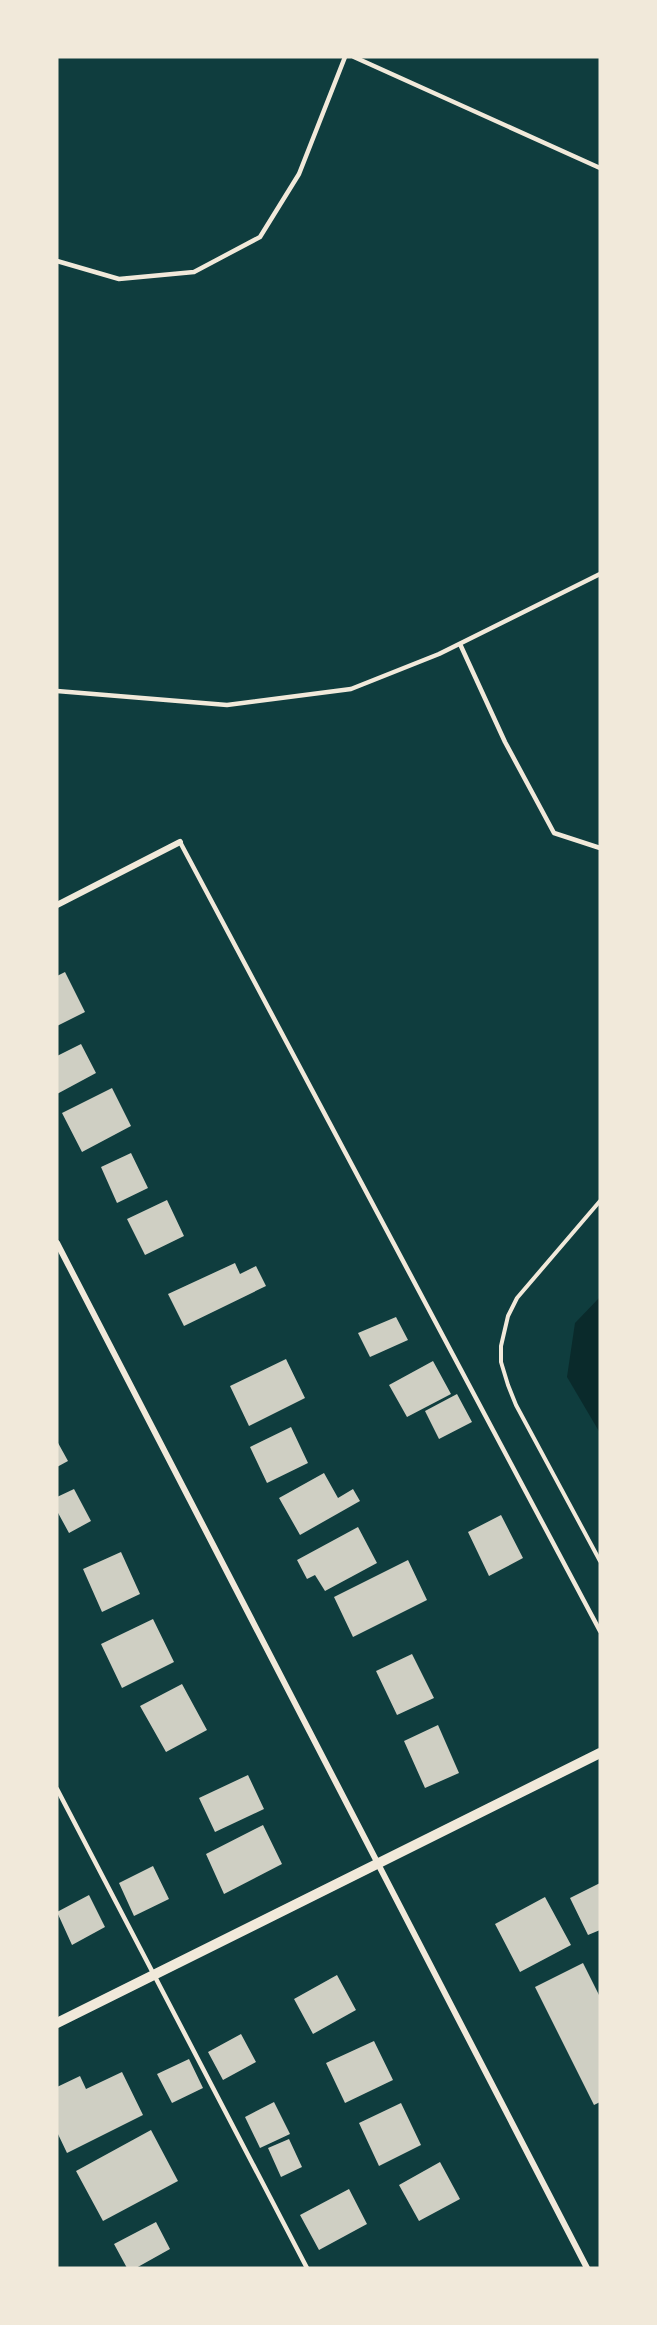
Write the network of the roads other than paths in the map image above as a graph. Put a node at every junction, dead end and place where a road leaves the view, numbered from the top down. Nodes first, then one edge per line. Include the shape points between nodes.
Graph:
1 (345, 57) edge
2 (354, 57) edge
3 (600, 168) edge
4 (57, 261) edge
5 (600, 574) edge
6 (460, 644) junction
7 (57, 691) edge
8 (180, 842) joint
9 (600, 848) edge
10 (57, 905) edge
11 (57, 1243) edge
12 (600, 1631) edge
13 (600, 1753) edge
14 (57, 1789) edge
15 (378, 1863) junction
16 (154, 1975) junction
17 (57, 2023) edge
18 (307, 2268) edge
19 (587, 2268) edge

1 - 4 lane via 299,174 260,237 194,272 119,279
2 - 3 lane
5 - 6 lane
6 - 7 lane via 351,689 227,705
6 - 9 lane via 505,742 554,833
8 - 10 street
8 - 12 lane
11 - 15 street
13 - 15 street
14 - 16 lane
15 - 16 street
15 - 19 street
16 - 17 street
16 - 18 lane

